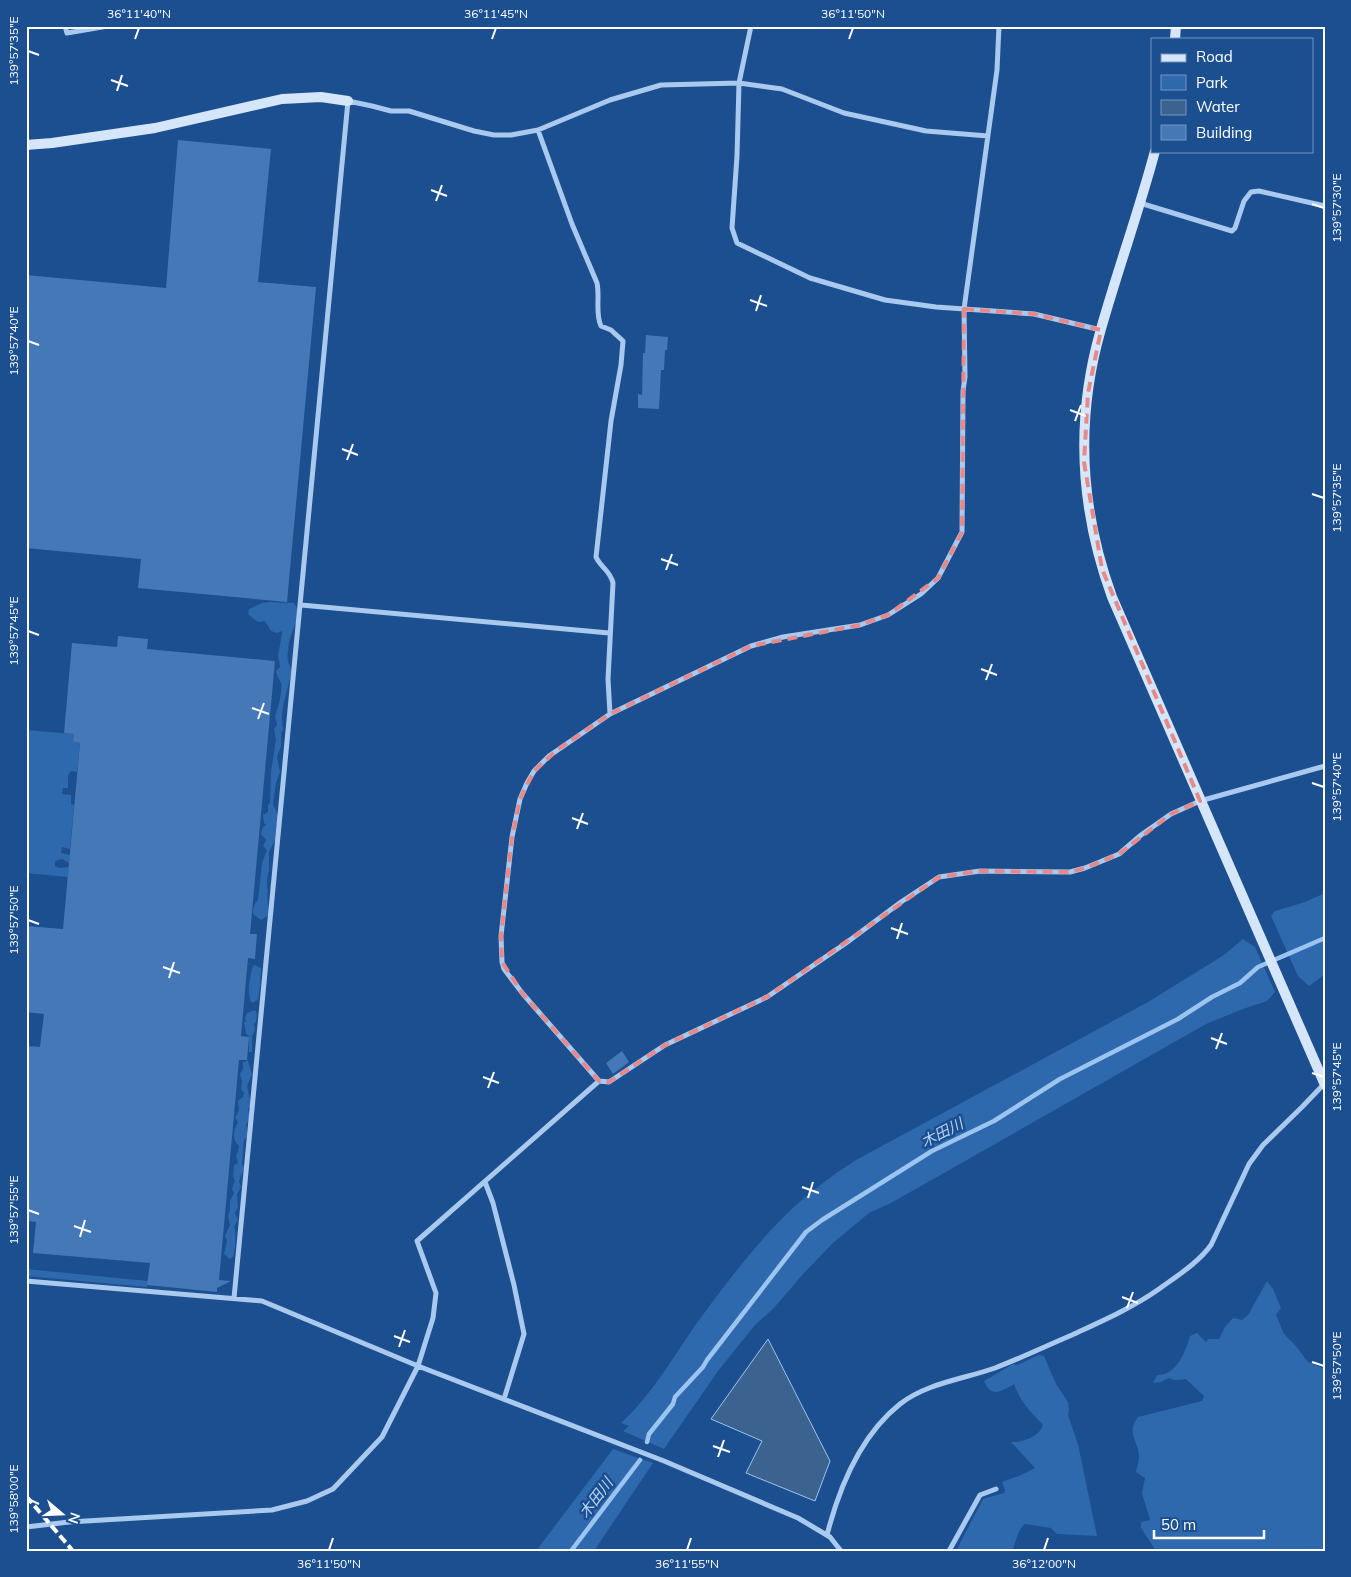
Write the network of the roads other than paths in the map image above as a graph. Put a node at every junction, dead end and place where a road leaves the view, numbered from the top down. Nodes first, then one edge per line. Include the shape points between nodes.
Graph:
1 (65, 26) edge
2 (108, 26) edge
3 (751, 26) edge
4 (999, 26) edge
5 (739, 83) junction
6 (348, 101) junction
7 (538, 130) junction
8 (988, 136) junction
9 (26, 145) edge
10 (1155, 152) edge
11 (1140, 203) junction
12 (1325, 206) edge
13 (964, 309) junction
14 (1101, 330) junction
15 (301, 605) junction
16 (609, 633) junction
17 (610, 714) junction
18 (1325, 766) edge
19 (1200, 801) junction
20 (599, 1082) junction
21 (1325, 1084) edge
22 (485, 1182) junction
23 (26, 1282) edge
24 (234, 1298) junction
25 (418, 1366) junction
26 (504, 1399) junction
27 (996, 1490) dead end
28 (26, 1527) edge
29 (827, 1535) junction
30 (841, 1551) edge
31 (949, 1551) edge

1 - 2 street via 67,33
3 - 5 street
4 - 8 street
5 - 7 street via 660,84 610,100
5 - 8 street via 782,89 844,113 926,131
5 - 13 street via 732,228 738,243 810,278 885,300
6 - 7 street via 391,111 409,111 494,135
6 - 9 street via 321,97 282,99 154,128
6 - 15 street
7 - 16 street via 597,283 599,322 623,341 596,557 611,574 613,583
8 - 13 street
10 - 11 street
11 - 12 street via 1232,231 1251,192 1259,190
11 - 14 street
13 - 14 street via 1034,314
13 - 17 street via 962,532 938,578 921,594 888,615 860,625 783,637 751,646
14 - 19 street via 1088,393 1084,462 1093,535 1112,597
15 - 16 street
15 - 24 street
16 - 17 street
17 - 20 street via 549,756 527,783 512,837 501,936 504,969
18 - 19 street
19 - 20 street via 1171,814 1119,854 1085,868 1070,872 980,871 939,877 767,996 665,1045 609,1082
19 - 21 street
20 - 22 street
21 - 29 street via 1256,1154 1211,1245 1185,1269 1142,1301 1106,1319 994,1368 917,1394 890,1413 866,1443 848,1477
22 - 25 street via 418,1241 436,1293 433,1318
22 - 26 street via 498,1222 524,1334
23 - 24 street
24 - 25 street via 262,1301
25 - 26 street
25 - 28 street via 382,1438 333,1489 307,1501 272,1510 89,1520
26 - 29 street via 664,1461 798,1518
27 - 31 street via 980,1495
29 - 30 street

